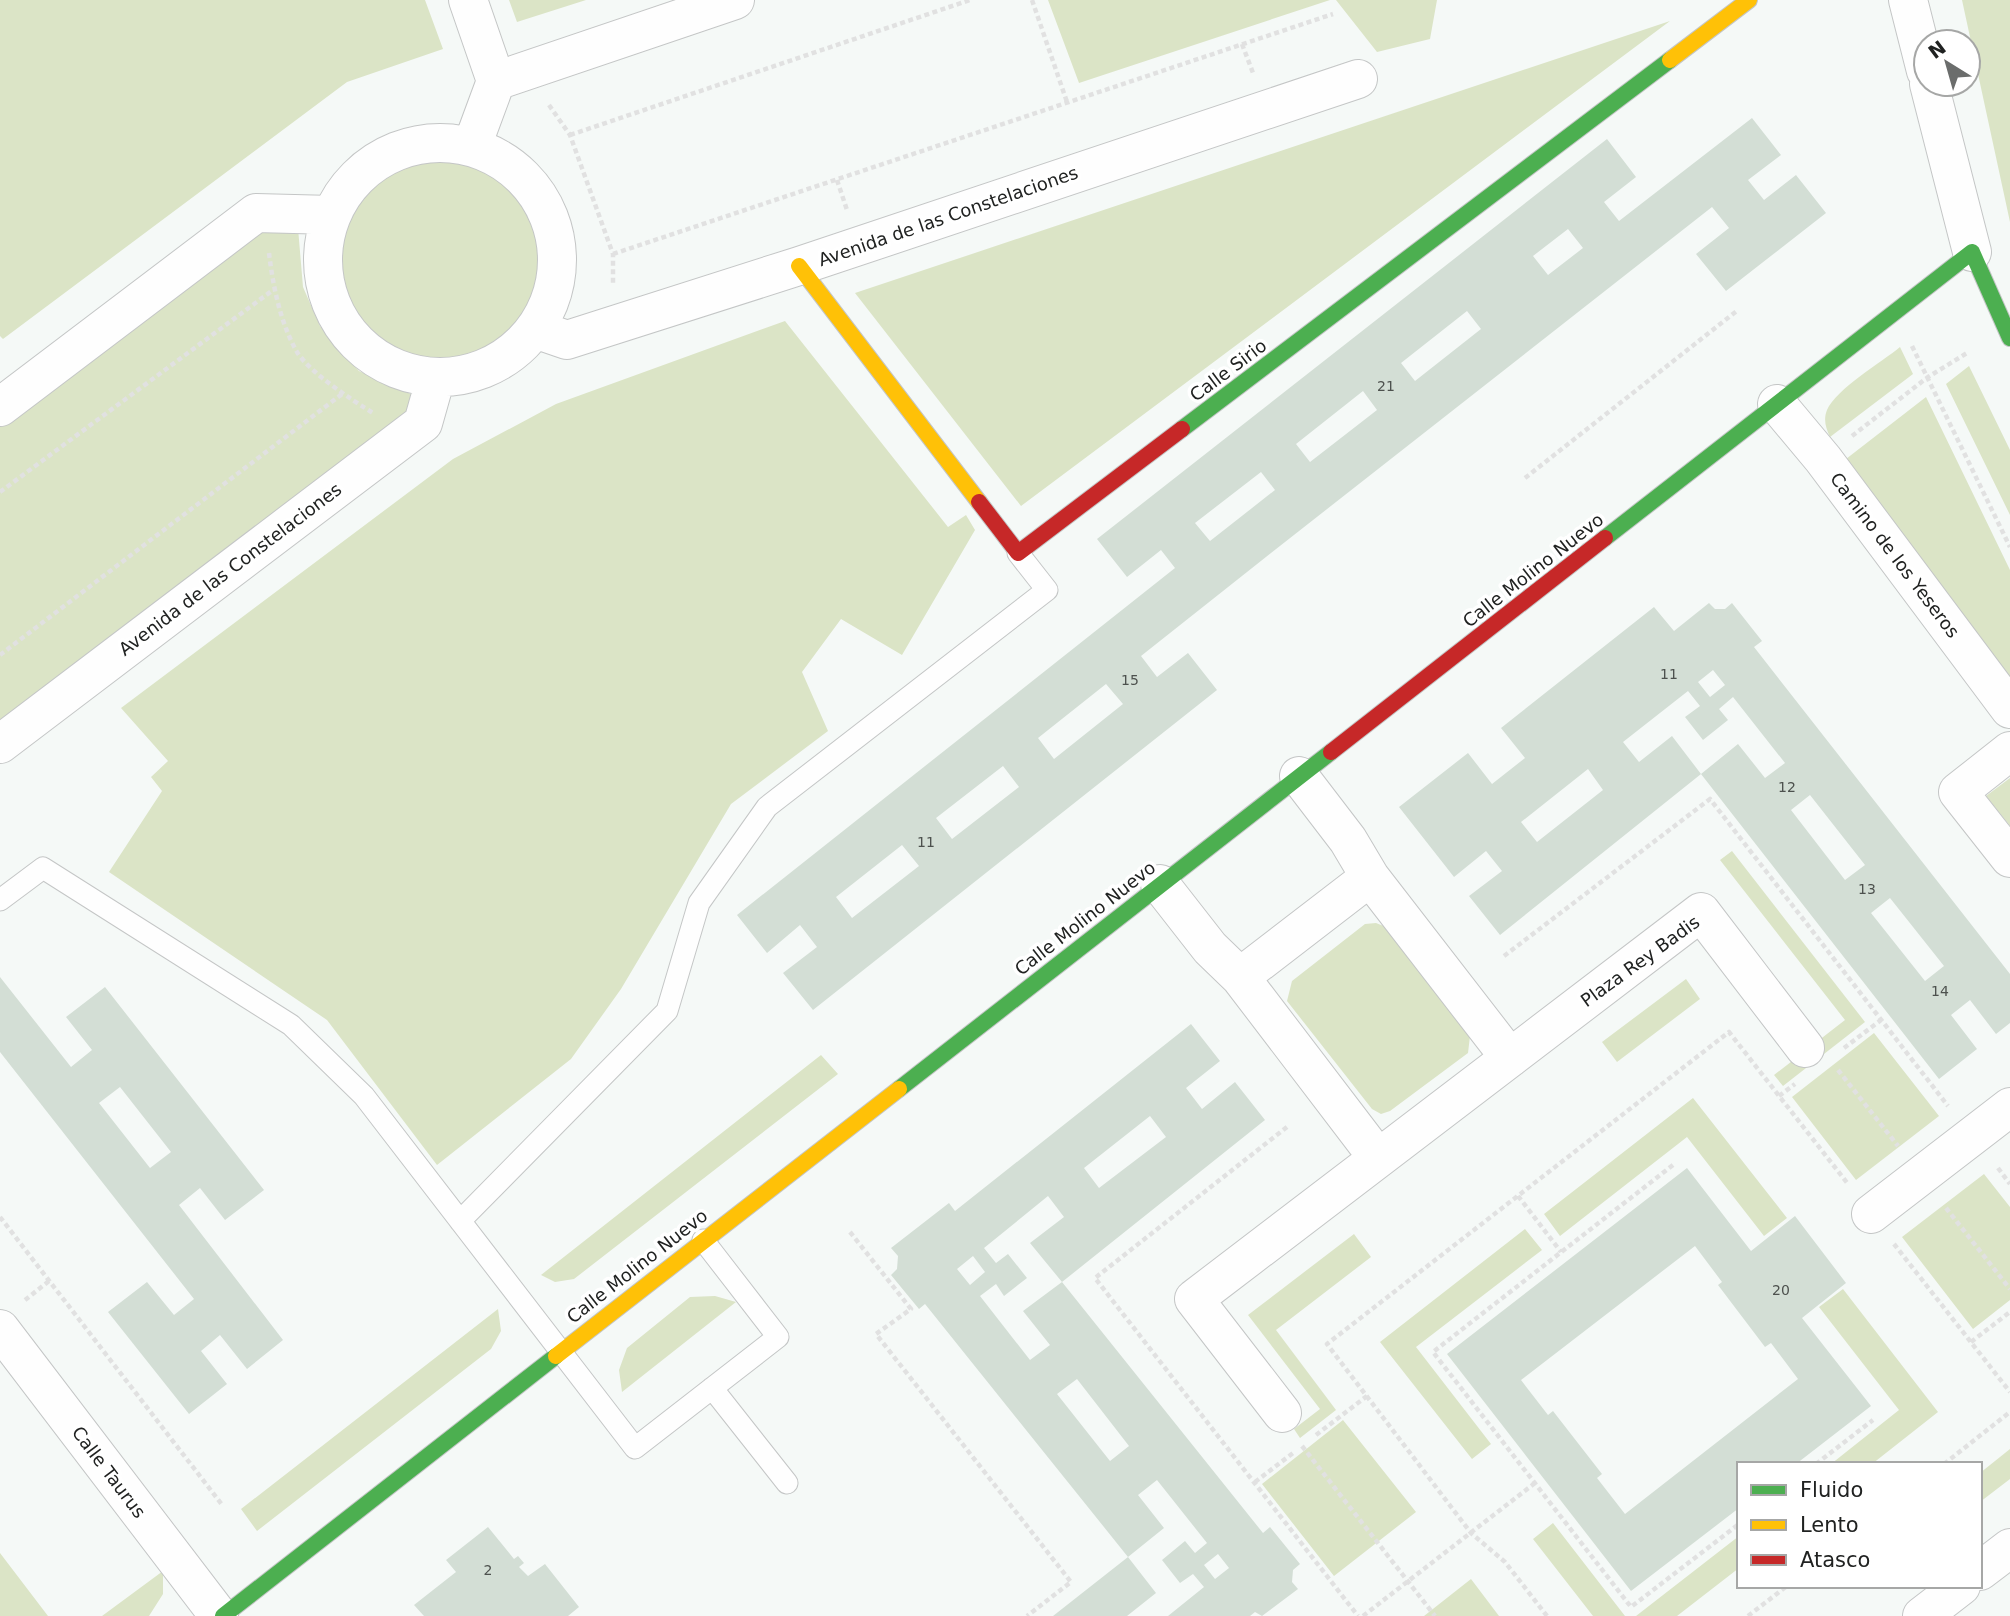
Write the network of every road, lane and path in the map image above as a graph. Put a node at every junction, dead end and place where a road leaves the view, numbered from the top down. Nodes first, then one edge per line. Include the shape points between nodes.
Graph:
1 (468, 0) edge
2 (736, 0) edge
3 (970, 0) edge
4 (1032, 0) edge
5 (1749, 0) edge
6 (1908, 0) edge
7 (1334, 14) dead end
8 (1915, 28) edge
9 (1242, 44) junction
10 (1358, 79) dead end
11 (496, 81) junction
12 (1257, 84) dead end
13 (1933, 98) edge
14 (545, 99) dead end
15 (1067, 102) junction
16 (570, 135) junction
17 (472, 146) junction
18 (837, 180) junction
19 (332, 215) junction
20 (851, 220) dead end
21 (268, 240) dead end
22 (1972, 252) junction
23 (613, 254) junction
24 (799, 266) junction
25 (613, 289) dead end
26 (273, 290) junction
27 (1738, 310) dead end
28 (536, 329) junction
29 (2010, 338) edge
30 (1909, 339) dead end
31 (1966, 354) dead end
32 (436, 377) junction
33 (1928, 377) junction
34 (342, 394) junction
35 (1777, 404) junction
36 (0, 406) edge
37 (377, 415) dead end
38 (1845, 441) dead end
39 (1525, 478) dead end
40 (0, 492) edge
41 (2010, 547) edge
42 (1018, 552) junction
43 (0, 655) edge
44 (2010, 709) edge
45 (0, 744) edge
46 (2010, 751) edge
47 (1299, 776) junction
48 (2010, 858) edge
49 (1370, 877) junction
50 (1160, 884) junction
51 (0, 900) edge
52 (1240, 977) junction
53 (1817, 1053) joint
54 (1510, 1058) junction
55 (2010, 1107) edge
56 (1905, 1155) dead end
57 (1378, 1158) junction
58 (1673, 1165) dead end
59 (1996, 1166) dead end
60 (2010, 1184) edge
61 (1518, 1196) junction
62 (1938, 1197) dead end
63 (1871, 1214) junction
64 (0, 1217) edge
65 (460, 1221) junction
66 (850, 1232) dead end
67 (702, 1240) junction
68 (1562, 1252) junction
69 (49, 1281) junction
70 (2010, 1289) edge
71 (2010, 1312) edge
72 (10, 1316) edge
73 (1971, 1342) junction
74 (560, 1350) junction
75 (712, 1388) junction
76 (2010, 1392) edge
77 (2010, 1412) edge
78 (1282, 1413) dead end
79 (1873, 1420) dead end
80 (1302, 1446) dead end
81 (1819, 1462) edge
82 (1947, 1462) edge
83 (787, 1483) dead end
84 (1535, 1483) junction
85 (223, 1506) dead end
86 (1737, 1526) edge
87 (1471, 1533) junction
88 (2010, 1548) edge
89 (1982, 1569) edge
90 (1408, 1581) junction
91 (1784, 1588) edge
92 (221, 1616) edge
93 (1027, 1616) edge
94 (1363, 1616) edge
95 (1434, 1616) edge
96 (1547, 1616) edge
97 (1748, 1616) edge

1 - 11 street
2 - 11 street
3 - 16 path
4 - 15 path
5 - 42 street, Calle Sirio
6 - 8 street
7 - 9 path
9 - 12 path
9 - 15 path
10 - 24 street, Avenida de las Constelaciones
11 - 17 street
13 - 22 street
14 - 16 path
15 - 18 path
16 - 23 path
17 - 19 street via 438,142 405,148 375,162 350,185
17 - 28 street via 506,162 534,188 552,221 558,258 552,296
18 - 20 path
18 - 23 path
19 - 32 street via 323,251 326,289 341,324 366,352 399,371
19 - 36 street via 256,213
21 - 26 path
22 - 29 street
22 - 35 street, Calle Molino Nuevo
23 - 25 path
24 - 28 street, Avenida de las Constelaciones via 568,340
24 - 42 street
26 - 34 path via 298,353
26 - 40 path
27 - 39 path
28 - 32 street via 508,356 474,372
30 - 33 path
31 - 33 path
32 - 45 street, Avenida de las Constelaciones via 423,422
33 - 38 path
33 - 41 path
34 - 37 path
34 - 43 path
35 - 44 street, Camino de los Yeseros via 1823,458
35 - 47 street, Calle Molino Nuevo
42 - 65 lane via 1047,590 767,807 699,903 667,1011
46 - 48 street via 1958,792
47 - 49 street
47 - 50 street, Calle Molino Nuevo
49 - 52 street
49 - 54 street
50 - 52 street via 1210,948
50 - 67 street, Calle Molino Nuevo
51 - 65 lane via 43,868 291,1025 364,1096
52 - 57 street
53 - 54 street, Plaza Rey Badis via 1701,912
53 - 56 path
54 - 57 street, Plaza Rey Badis
55 - 63 street
57 - 78 street, Plaza Rey Badis via 1194,1299
58 - 68 path
59 - 60 path
61 - 63 path via 1729,1032
61 - 68 path
61 - 87 path via 1327,1344
62 - 70 path
63 - 73 path
64 - 69 path
65 - 74 lane
66 - 93 path via 911,1309 876,1334 1071,1582
67 - 74 street, Calle Molino Nuevo
67 - 75 lane via 778,1337
68 - 84 path via 1433,1352
69 - 72 path
69 - 85 path
71 - 73 path
72 - 92 street, Calle Taurus
73 - 76 path
74 - 75 lane via 635,1448
74 - 92 street, Calle Molino Nuevo
75 - 83 lane
77 - 82 path
79 - 81 path
80 - 90 path
84 - 86 path via 1631,1607
84 - 87 path
87 - 90 path
87 - 96 path via 1505,1562
88 - 89 street
90 - 94 path
90 - 95 path
91 - 97 path

